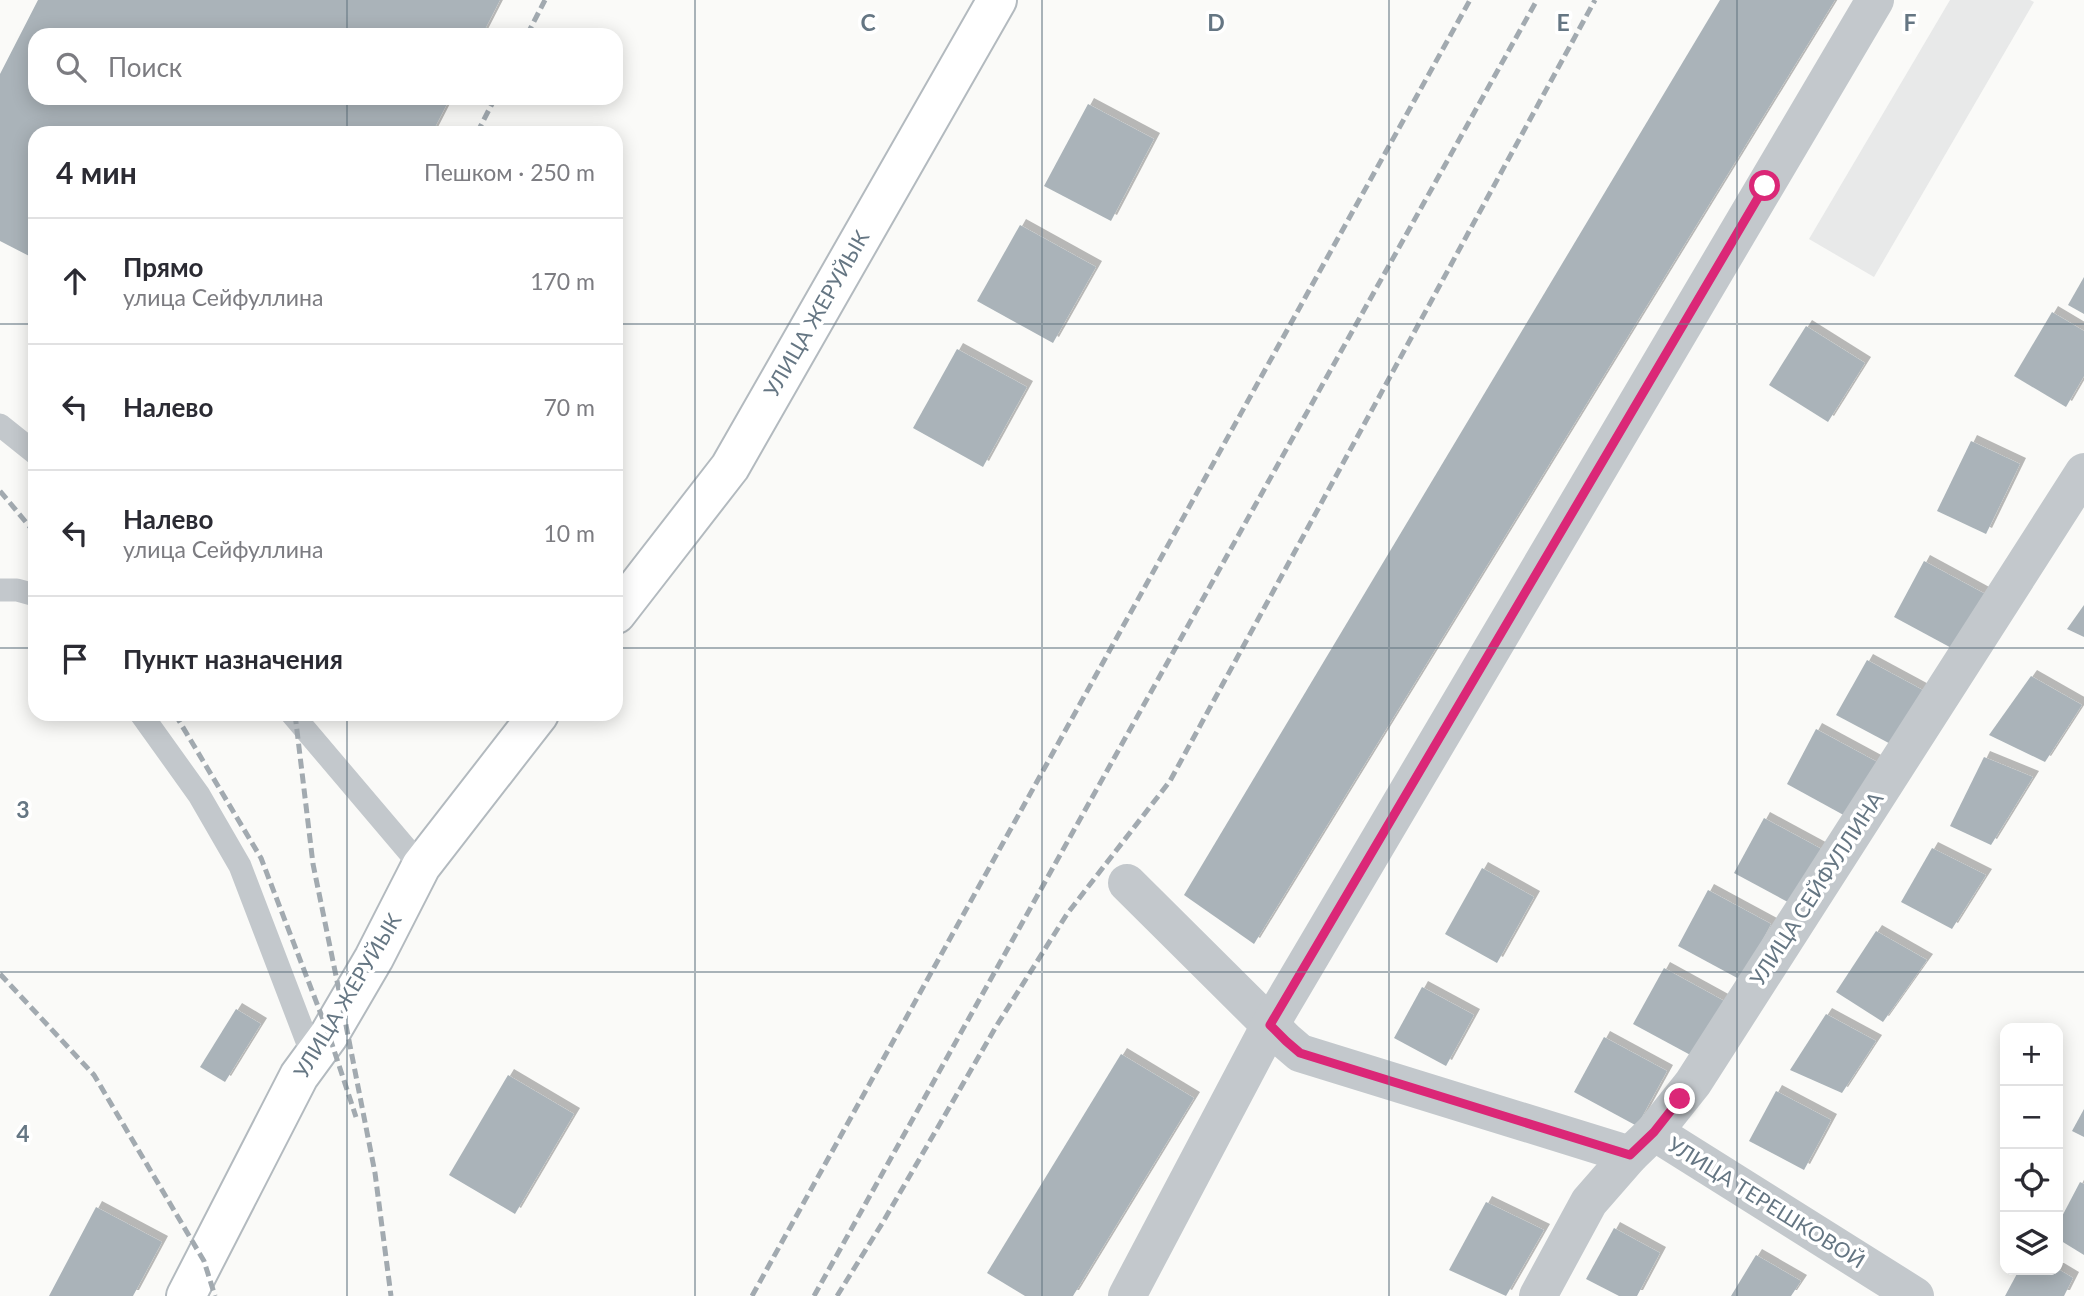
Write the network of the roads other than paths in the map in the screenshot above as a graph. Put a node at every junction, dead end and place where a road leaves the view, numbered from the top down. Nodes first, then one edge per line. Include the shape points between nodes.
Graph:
1 (996, 0) edge
2 (1875, 0) edge
3 (0, 425) edge
4 (28, 447) edge
5 (2084, 472) edge
6 (0, 590) edge
7 (28, 593) edge
8 (623, 605) edge
9 (146, 721) edge
10 (298, 721) edge
11 (534, 721) edge
12 (421, 866) junction
13 (1127, 883) dead end
14 (1270, 1025) junction
15 (313, 1057) junction
16 (1642, 1144) junction
17 (186, 1296) edge
18 (1127, 1296) edge
19 (1538, 1296) edge
20 (1915, 1296) edge

1 - 8 street, УЛИЦА ЖЕРУЙЫК via 730,467
2 - 14 street
3 - 4 lane
5 - 16 street, УЛИЦА СЕЙФУЛЛИНА via 1693,1083
6 - 7 lane
9 - 15 lane via 199,795 240,866
10 - 12 lane
11 - 12 street, УЛИЦА ЖЕРУЙЫК
12 - 15 street, УЛИЦА ЖЕРУЙЫК via 374,958
13 - 14 street, УЛИЦА ТЕРЕШКОВОЙ
14 - 16 street, УЛИЦА ТЕРЕШКОВОЙ via 1300,1053
14 - 18 street
15 - 17 street, УЛИЦА ЖЕРУЙЫК
16 - 19 street, УЛИЦА СЕЙФУЛЛИНА via 1590,1202
16 - 20 street, УЛИЦА ТЕРЕШКОВОЙ

